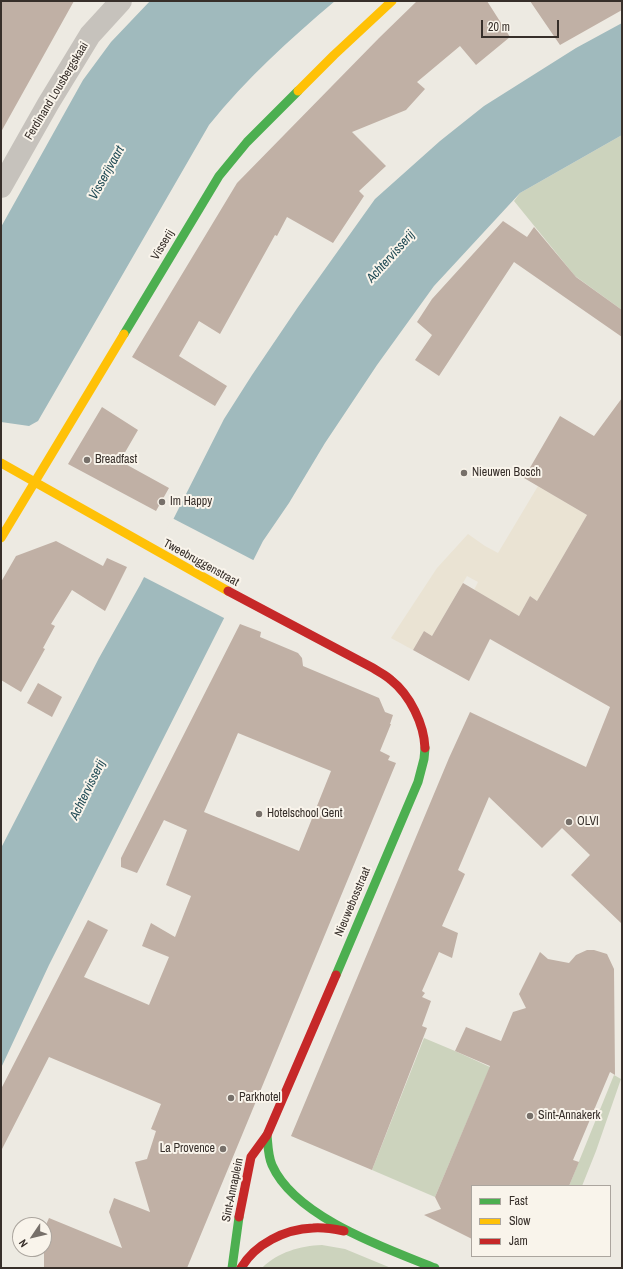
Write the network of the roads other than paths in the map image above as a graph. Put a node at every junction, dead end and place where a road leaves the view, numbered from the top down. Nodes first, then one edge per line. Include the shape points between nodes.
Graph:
1 (121, 1) edge
2 (392, 1) edge
3 (1, 187) edge
4 (1, 463) edge
5 (34, 482) junction
6 (1, 538) edge
7 (392, 680) joint
8 (267, 1135) junction
9 (349, 1232) junction
10 (232, 1268) edge
11 (241, 1268) edge
12 (436, 1268) edge

1 - 3 street, Ferdinand Lousbergskaai via 90,35
2 - 5 street, Visserij via 246,142 219,176
4 - 5 street, Tweebruggenstraat
5 - 6 street, Visserij
5 - 7 street, Tweebruggenstraat
7 - 8 street, Nieuwebosstraat via 406,697 420,722 426,745 418,782
8 - 9 street via 271,1165 283,1184 306,1204
8 - 10 street, Sint-Annaplein via 251,1157 237,1226
9 - 11 street via 304,1228 284,1234 250,1254
9 - 12 street

